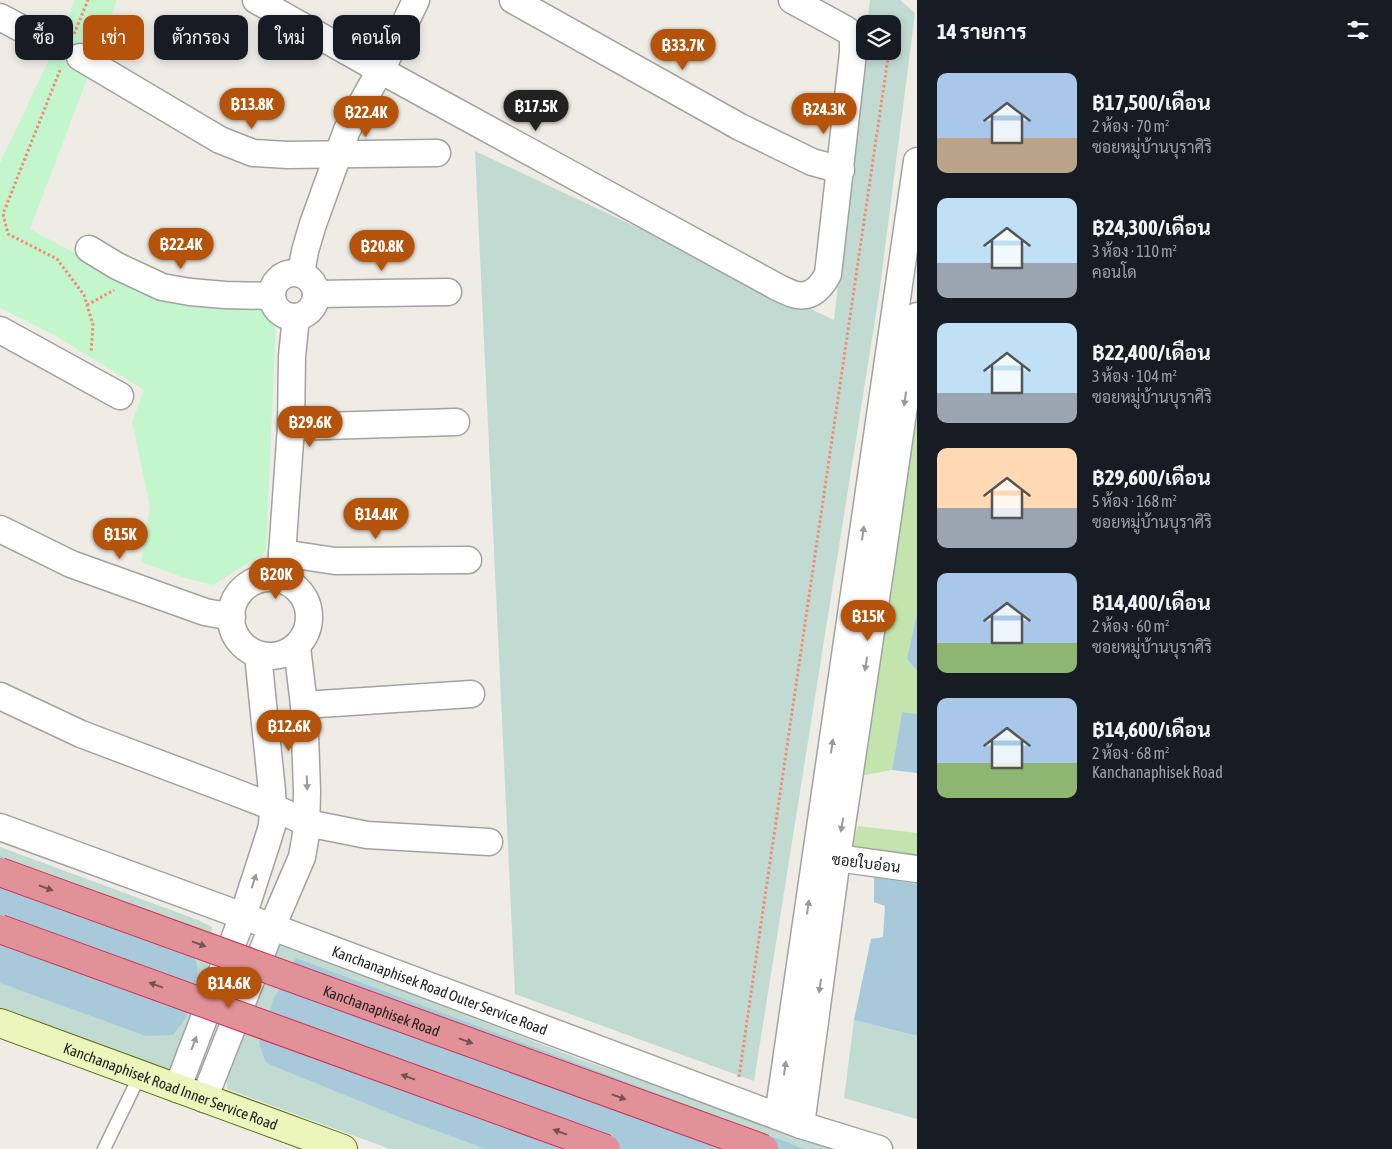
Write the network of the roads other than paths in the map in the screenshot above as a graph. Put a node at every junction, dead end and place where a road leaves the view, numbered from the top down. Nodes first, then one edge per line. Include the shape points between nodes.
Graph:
1 (256, 0) edge
2 (416, 0) edge
3 (514, 0) edge
4 (792, 0) edge
5 (0, 18) edge
6 (15, 26) edge
7 (73, 53) edge
8 (380, 70) junction
9 (437, 153) dead end
10 (338, 154) junction
11 (917, 162) edge
12 (841, 170) junction
13 (89, 249) dead end
14 (309, 284) junction
15 (448, 292) dead end
16 (272, 296) junction
17 (917, 316) edge
18 (296, 317) junction
19 (0, 330) edge
20 (120, 396) dead end
21 (456, 422) dead end
22 (291, 427) junction
23 (0, 529) edge
24 (282, 553) junction
25 (468, 560) dead end
26 (870, 564) junction
27 (283, 580) junction
28 (232, 617) junction
29 (297, 647) junction
30 (258, 655) junction
31 (471, 694) dead end
32 (0, 696) edge
33 (304, 705) junction
34 (273, 807) junction
35 (307, 823) junction
36 (0, 827) edge
37 (488, 842) dead end
38 (826, 858) junction
39 (917, 869) edge
40 (0, 872) edge
41 (243, 916) junction
42 (272, 926) junction
43 (0, 929) edge
44 (0, 1023) edge
45 (140, 1075) junction
46 (177, 1089) junction
47 (204, 1099) junction
48 (790, 1120) junction
49 (104, 1149) edge
50 (341, 1149) edge
51 (606, 1149) edge
52 (764, 1149) edge
53 (879, 1149) edge

1 - 8 street
2 - 8 street
3 - 12 street via 740,126 812,162
4 - 12 street via 853,35 854,53
5 - 6 street
7 - 10 street via 220,140 253,153
8 - 10 street via 347,130
8 - 12 street via 779,288 798,295 810,294 821,286 828,274
9 - 10 street
10 - 14 street via 305,251
26 -> 11 street
13 - 16 street via 162,287 225,295
14 - 15 street
14 - 16 street via 292,272 277,280
14 - 18 street via 315,302 311,310
16 - 18 street via 280,312
17 -> 26 street
18 - 22 street
19 - 20 street
21 - 22 street
22 - 24 street
23 - 28 street via 71,564 205,612
24 - 25 street via 335,560
24 - 27 street
26 - 38 street
27 - 28 street via 270,578 244,588 236,598
27 - 29 street via 304,597 309,610 310,624
28 - 30 street via 237,638
29 - 30 street via 272,657
29 - 33 street
30 - 34 street
31 - 33 street
32 - 34 street via 81,734
33 -> 35 street
34 - 35 street
41 -> 34 street via 272,826
35 - 37 street via 367,835
35 - 42 street via 302,857
36 - 41 street, Kanchanaphisek Road Outer Service Road
38 - 39 street, ซอยใบอ่อน
38 - 48 street
40 -> 52 highway, Kanchanaphisek Road, bridge
41 - 42 street, Kanchanaphisek Road Outer Service Road
46 -> 41 street
42 - 47 street
42 - 48 street, Kanchanaphisek Road Outer Service Road
51 -> 43 highway, bridge
44 - 45 main road, Kanchanaphisek Road Inner Service Road
45 - 46 main road, Kanchanaphisek Road Inner Service Road
45 - 49 lane
46 - 47 main road, Kanchanaphisek Road Inner Service Road
47 - 50 main road, Kanchanaphisek Road Inner Service Road
48 - 53 street, Kanchanaphisek Road Outer Service Road

